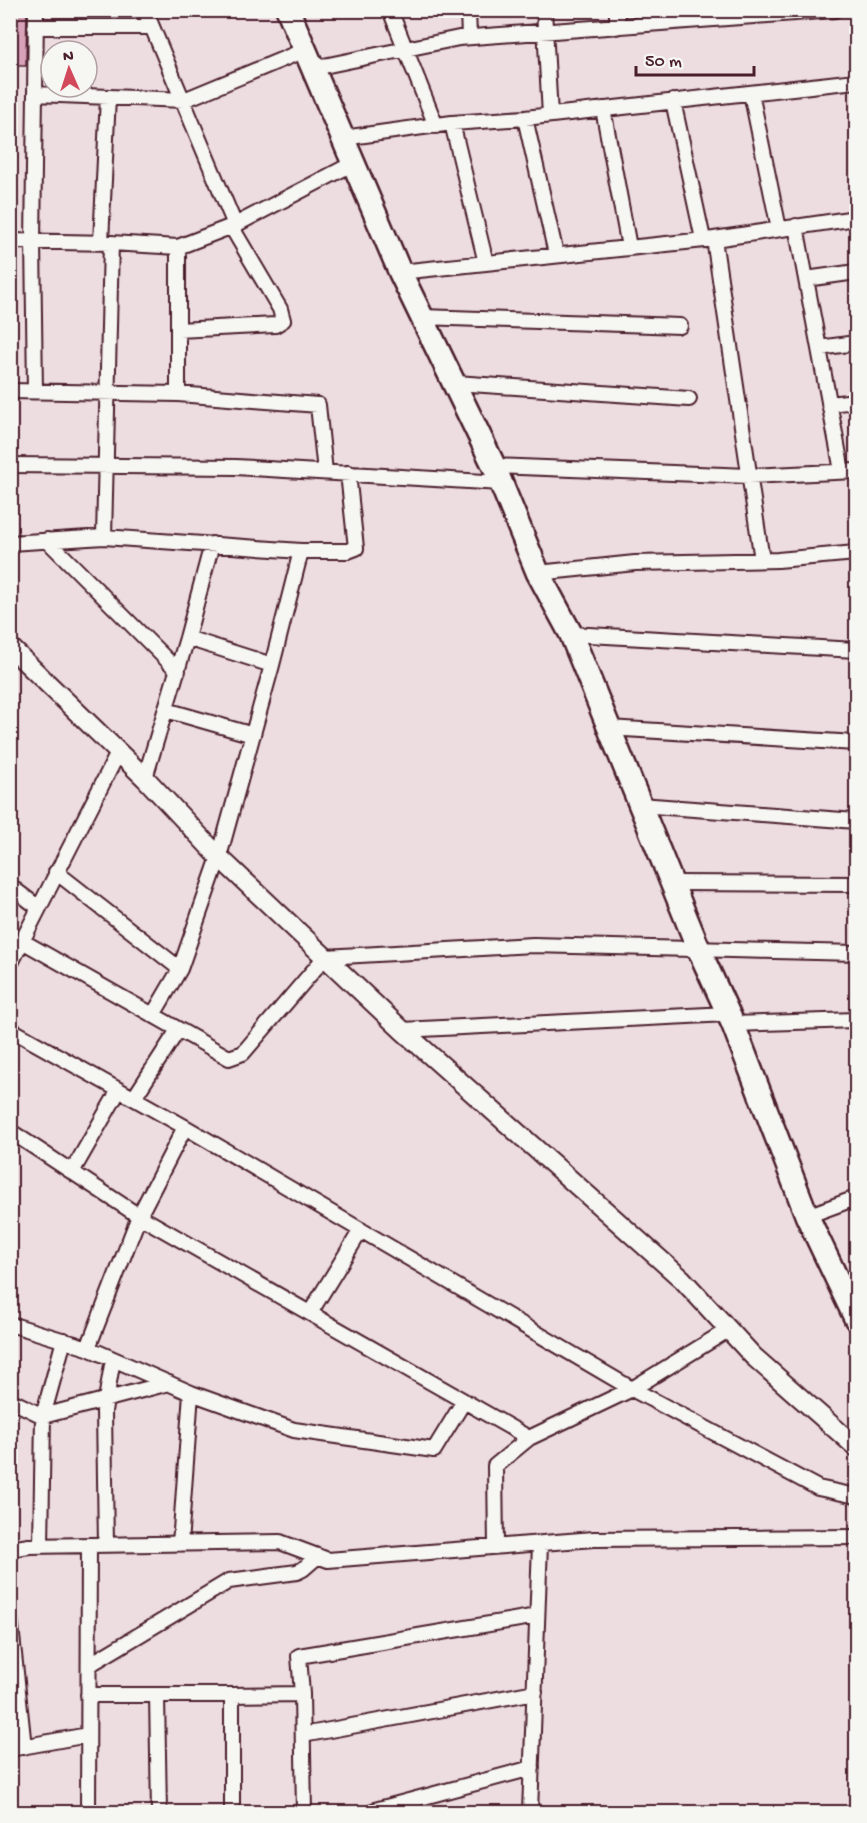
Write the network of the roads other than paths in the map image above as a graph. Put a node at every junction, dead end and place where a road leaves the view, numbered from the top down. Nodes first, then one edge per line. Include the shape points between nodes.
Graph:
1 (36, 10) edge
2 (145, 10) edge
3 (288, 10) edge
4 (390, 10) edge
5 (468, 10) edge
6 (544, 10) edge
7 (617, 10) edge
8 (835, 10) edge
9 (764, 13) edge
10 (692, 16) edge
11 (35, 27) junction
12 (152, 27) junction
13 (617, 27) junction
14 (544, 31) junction
15 (469, 37) junction
16 (407, 49) junction
17 (310, 59) junction
18 (856, 81) edge
19 (751, 93) junction
20 (34, 94) junction
21 (108, 97) junction
22 (184, 100) junction
23 (673, 101) junction
24 (603, 109) junction
25 (550, 115) junction
26 (525, 118) junction
27 (452, 123) junction
28 (436, 126) junction
29 (343, 138) junction
30 (354, 163) junction
31 (856, 218) edge
32 (233, 226) junction
33 (796, 226) junction
34 (779, 229) junction
35 (708, 239) junction
36 (10, 241) edge
37 (33, 242) junction
38 (106, 242) junction
39 (178, 247) junction
40 (630, 247) junction
41 (556, 254) junction
42 (486, 263) junction
43 (400, 272) junction
44 (856, 272) edge
45 (806, 279) junction
46 (423, 317) junction
47 (680, 326) dead end
48 (178, 330) junction
49 (856, 343) edge
50 (819, 348) junction
51 (456, 383) junction
52 (10, 391) edge
53 (35, 391) junction
54 (107, 392) junction
55 (178, 394) junction
56 (689, 399) dead end
57 (856, 400) edge
58 (829, 404) junction
59 (10, 465) edge
60 (104, 465) junction
61 (842, 471) junction
62 (856, 471) edge
63 (325, 472) junction
64 (348, 473) junction
65 (498, 474) junction
66 (749, 476) junction
67 (104, 537) junction
68 (47, 540) junction
69 (10, 543) edge
70 (212, 544) junction
71 (301, 552) junction
72 (856, 553) edge
73 (762, 560) junction
74 (538, 573) junction
75 (571, 634) junction
76 (187, 638) junction
77 (11, 649) edge
78 (856, 650) edge
79 (272, 665) junction
80 (178, 671) junction
81 (166, 710) junction
82 (608, 728) junction
83 (253, 735) junction
84 (856, 743) edge
85 (118, 753) junction
86 (145, 778) junction
87 (640, 805) junction
88 (856, 821) edge
89 (219, 856) junction
90 (56, 872) junction
91 (673, 883) junction
92 (856, 884) edge
93 (10, 886) edge
94 (39, 908) junction
95 (22, 940) junction
96 (699, 951) junction
97 (856, 953) edge
98 (325, 957) junction
99 (10, 965) edge
100 (180, 969) junction
101 (153, 1015) junction
102 (730, 1019) junction
103 (856, 1020) edge
104 (10, 1029) edge
105 (178, 1029) junction
106 (402, 1030) junction
107 (119, 1090) junction
108 (134, 1098) junction
109 (185, 1127) junction
110 (10, 1131) edge
111 (72, 1172) junction
112 (856, 1198) edge
113 (139, 1216) junction
114 (807, 1216) junction
115 (361, 1230) junction
116 (310, 1313) junction
117 (856, 1316) edge
118 (10, 1323) edge
119 (728, 1330) junction
120 (64, 1340) junction
121 (88, 1348) junction
122 (113, 1359) junction
123 (169, 1383) junction
124 (632, 1389) junction
125 (191, 1393) junction
126 (10, 1400) edge
127 (105, 1400) junction
128 (464, 1401) junction
129 (43, 1416) junction
130 (529, 1438) junction
131 (856, 1447) edge
132 (856, 1497) edge
133 (856, 1537) edge
134 (180, 1544) junction
135 (540, 1544) junction
136 (89, 1545) junction
137 (106, 1545) junction
138 (41, 1546) junction
139 (496, 1547) junction
140 (10, 1549) edge
141 (318, 1557) junction
142 (537, 1616) junction
143 (10, 1617) edge
144 (89, 1665) junction
145 (535, 1692) junction
146 (302, 1694) junction
147 (88, 1695) junction
148 (157, 1695) junction
149 (232, 1695) junction
150 (88, 1735) junction
151 (303, 1735) junction
152 (17, 1748) edge
153 (532, 1768) junction
154 (375, 1810) dead end
155 (88, 1812) edge
156 (159, 1812) edge
157 (232, 1812) edge
158 (304, 1812) edge
159 (530, 1812) edge

1 - 11 street
2 - 12 street
3 - 17 main road
4 - 16 street
5 - 15 street
6 - 14 street
7 - 13 street
8 - 9 street
9 - 10 street
10 - 13 street
11 - 12 street
11 - 20 street
12 - 22 street
13 - 14 street
14 - 15 street
14 - 25 street
15 - 16 street
16 - 17 street
16 - 28 street
17 - 22 street
17 - 29 main road
18 - 19 street
19 - 23 street
19 - 34 street
20 - 21 street
20 - 37 street
21 - 22 street
21 - 38 street
22 - 32 street
23 - 24 street
23 - 35 street
24 - 25 street
24 - 40 street
25 - 26 street
26 - 27 street
26 - 41 street
27 - 28 street
27 - 42 street
28 - 29 street
29 - 30 main road
30 - 32 street
30 - 43 main road
31 - 33 street
32 - 39 street
32 - 48 street via 283,320 276,325
33 - 34 street
33 - 45 street
34 - 35 street
35 - 40 street
35 - 66 street
36 - 37 street
37 - 38 street
37 - 53 street
38 - 39 street
38 - 54 street
39 - 48 street
40 - 41 street
41 - 42 street
42 - 43 street
43 - 46 main road
44 - 45 street
45 - 50 street
46 - 47 street
46 - 51 main road
48 - 55 street
49 - 50 street
50 - 58 street
51 - 56 street
51 - 65 main road
52 - 53 street
53 - 54 street
54 - 55 street
54 - 60 street
55 - 63 street via 318,405
57 - 58 street
58 - 61 street
59 - 60 street
60 - 63 street
60 - 67 street
61 - 62 street
61 - 66 street
63 - 64 street
64 - 65 street
64 - 71 street via 356,548
65 - 66 street
65 - 74 main road
66 - 73 street
67 - 68 street
67 - 70 street
68 - 69 street
68 - 80 street
70 - 71 street
70 - 76 street
71 - 79 street
72 - 73 street
73 - 74 street via 635,563
74 - 75 main road
75 - 78 street
75 - 82 main road
76 - 79 street
76 - 80 street
77 - 85 street
79 - 83 street
80 - 81 street
81 - 83 street
81 - 86 street
82 - 84 street
82 - 87 main road
83 - 89 street
85 - 86 street
85 - 90 street
86 - 89 street
87 - 88 street
87 - 91 main road
89 - 98 street
89 - 100 street
90 - 94 street
90 - 100 street
91 - 92 street
91 - 96 main road
93 - 94 street
94 - 95 street
95 - 99 street
95 - 101 street
96 - 97 street
96 - 98 street via 533,945
96 - 102 main road
98 - 105 street via 239,1056 225,1056
98 - 106 street
100 - 101 street
101 - 105 street
102 - 103 street
102 - 106 street
102 - 114 main road
104 - 107 street
105 - 108 street
106 - 119 street via 682,1279
107 - 108 street
107 - 111 street
108 - 109 street
109 - 113 street
109 - 115 street
110 - 111 street
111 - 113 street
112 - 114 street
113 - 116 street
113 - 121 street
114 - 117 main road
115 - 116 street
115 - 124 street
116 - 128 street
118 - 120 street
119 - 124 street
119 - 131 street
120 - 121 street
120 - 129 street
121 - 122 street
122 - 123 street
122 - 127 street
123 - 125 street
123 - 127 street
124 - 130 street
124 - 132 street via 818,1488
125 - 128 street via 294,1430 434,1450
125 - 134 street
126 - 129 street
127 - 129 street
127 - 137 street
128 - 130 street
129 - 138 street
130 - 139 street via 495,1466
133 - 135 street via 594,1539
134 - 137 street
134 - 141 street via 280,1542
135 - 139 street
135 - 142 street
136 - 137 street
136 - 138 street
136 - 144 street
138 - 140 street
139 - 141 street via 328,1560
141 - 144 street via 297,1572 243,1577 225,1583
142 - 145 street
142 - 146 street via 299,1656
143 - 152 street
144 - 147 street
145 - 151 street
145 - 153 street
146 - 149 street
146 - 151 street
147 - 148 street
147 - 150 street
148 - 149 street
148 - 156 street
149 - 157 street
150 - 152 street
150 - 155 street
151 - 158 street
153 - 154 street
153 - 159 street

